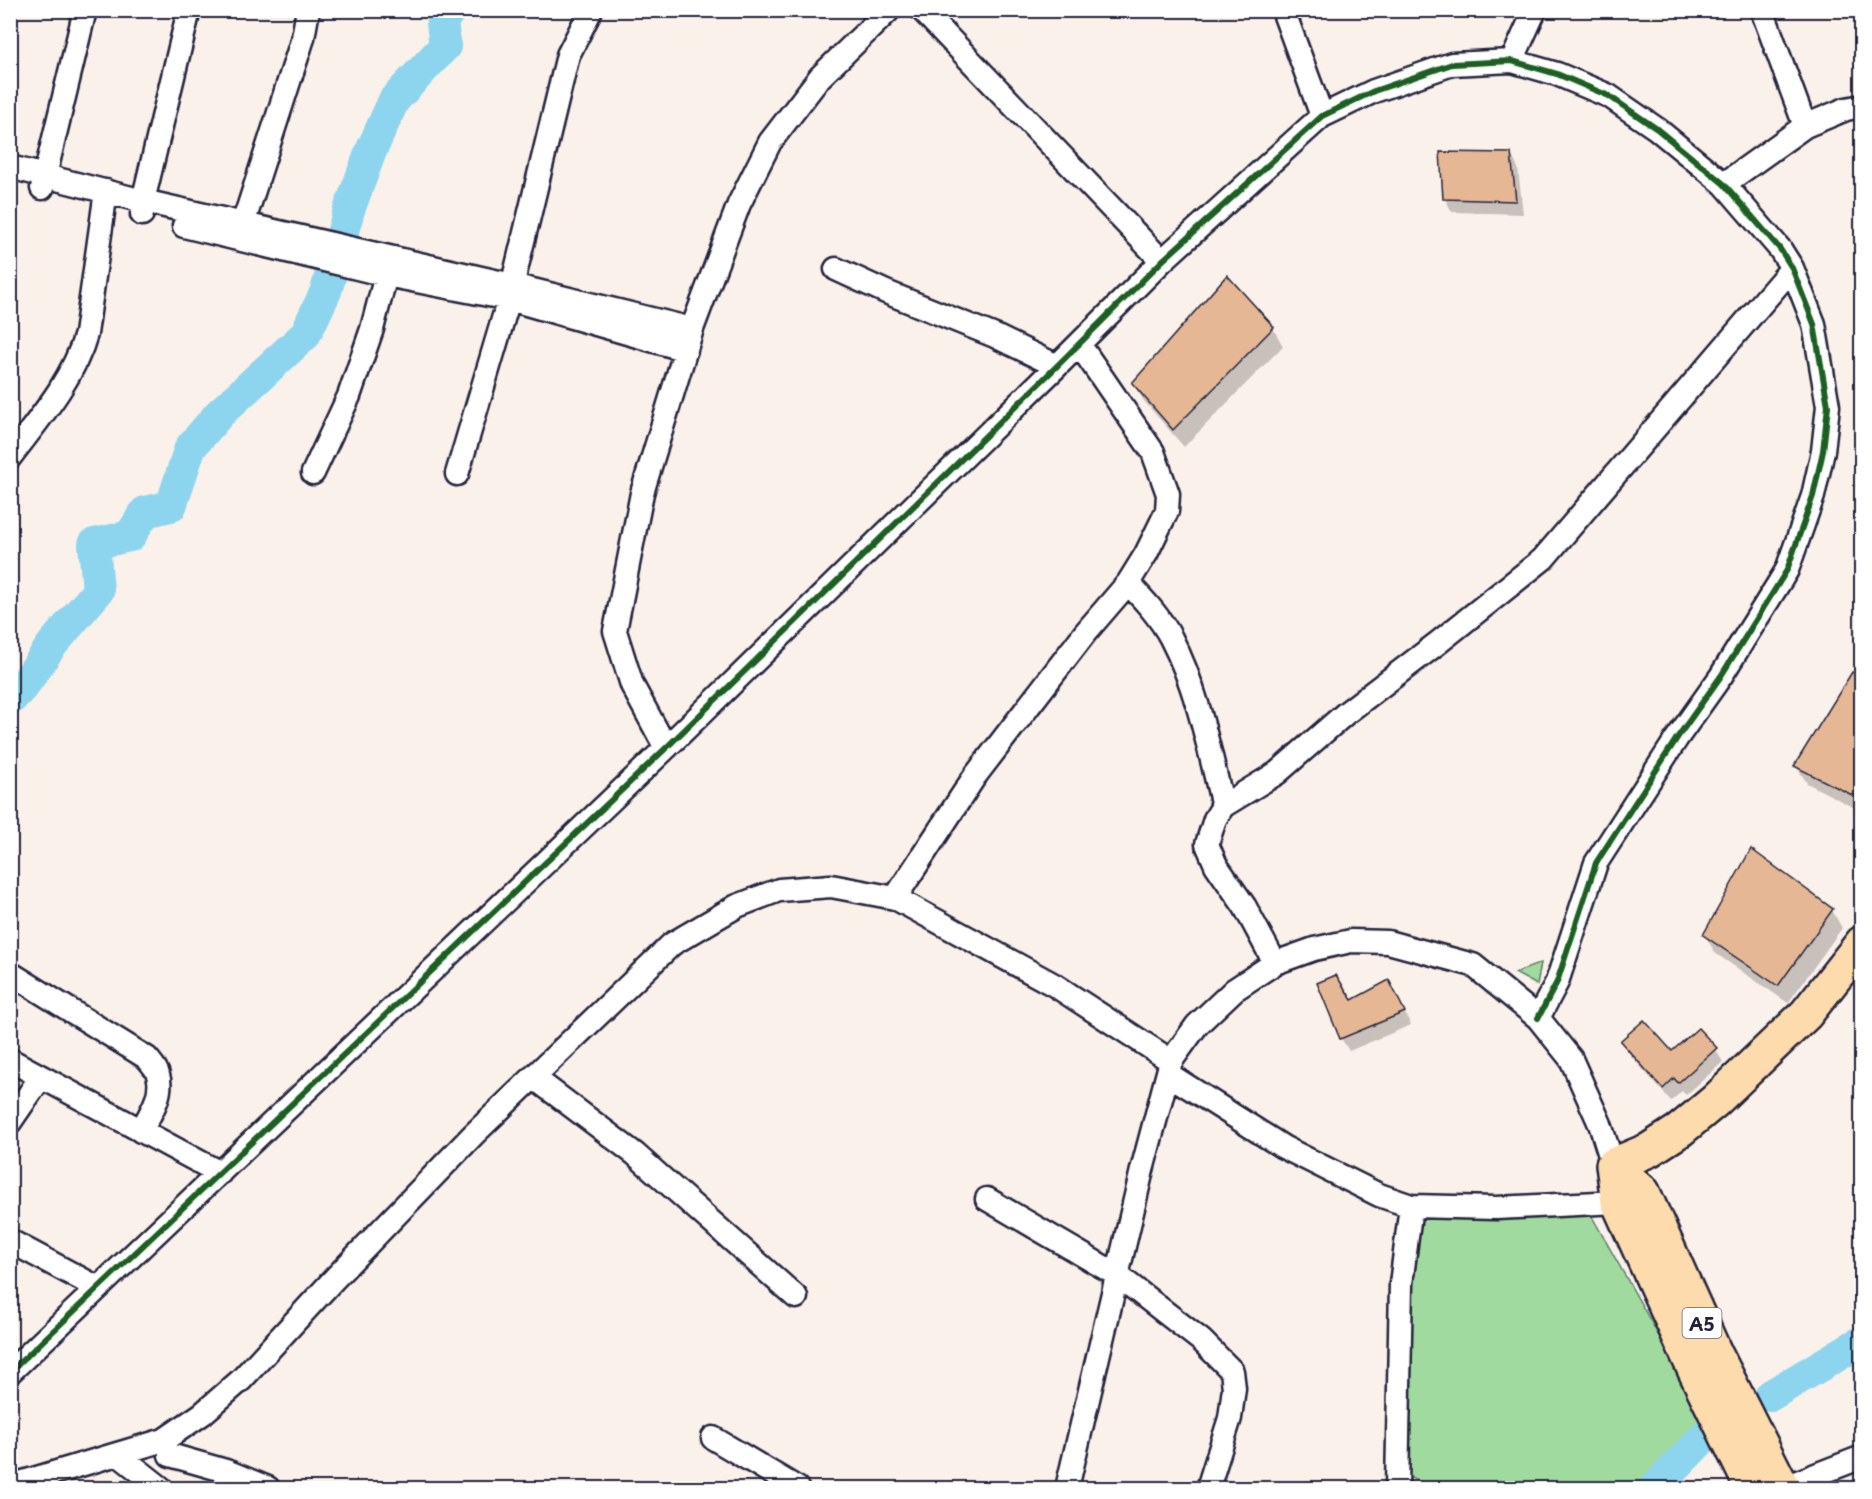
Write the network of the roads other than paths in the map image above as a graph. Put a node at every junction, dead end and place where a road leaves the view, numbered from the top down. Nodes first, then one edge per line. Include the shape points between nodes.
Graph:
1 (85, 10) edge
2 (189, 10) edge
3 (308, 10) edge
4 (591, 10) edge
5 (889, 10) edge
6 (922, 10) edge
7 (1283, 10) edge
8 (1535, 10) edge
9 (1762, 10) edge
10 (1512, 61) junction
11 (1862, 106) edge
12 (1322, 116) junction
13 (1805, 126) junction
14 (10, 167) edge
15 (10, 182) edge
16 (44, 182) junction
17 (1724, 183) junction
18 (105, 197) junction
19 (142, 208) junction
20 (241, 232) junction
21 (1162, 261) junction
22 (1792, 268) junction
23 (836, 269) dead end
24 (386, 275) junction
25 (510, 292) junction
26 (689, 339) junction
27 (1079, 344) junction
28 (1057, 366) junction
29 (10, 457) edge
30 (314, 473) dead end
31 (457, 474) dead end
32 (1128, 583) junction
33 (666, 748) junction
34 (1223, 806) junction
35 (895, 898) junction
36 (1862, 943) edge
37 (1275, 963) junction
38 (10, 973) edge
39 (1538, 1018) junction
40 (10, 1060) edge
41 (1170, 1068) junction
42 (41, 1077) junction
43 (533, 1077) junction
44 (10, 1122) edge
45 (141, 1131) junction
46 (1613, 1165) junction
47 (220, 1173) junction
48 (987, 1199) dead end
49 (1618, 1202) junction
50 (1411, 1206) junction
51 (10, 1241) edge
52 (1117, 1275) junction
53 (99, 1288) junction
54 (796, 1297) dead end
55 (10, 1372) edge
56 (713, 1438) dead end
57 (167, 1447) junction
58 (120, 1455) junction
59 (1858, 1464) edge
60 (10, 1486) edge
61 (162, 1488) edge
62 (268, 1488) edge
63 (797, 1488) edge
64 (1067, 1488) edge
65 (1208, 1488) edge
66 (1397, 1488) edge
67 (1752, 1488) edge
68 (1783, 1488) edge

1 - 16 street
2 - 19 street
3 - 20 street via 303,38
4 - 25 street via 568,55
5 - 26 street via 819,77 770,142 739,204
6 - 21 street
7 - 12 street
8 - 10 street
9 - 13 street
10 - 12 street via 1452,64
10 - 17 street via 1557,74 1609,96
11 - 13 street
12 - 21 street
13 - 17 street
14 - 16 street
15 - 16 street
16 - 18 street
17 - 22 street
18 - 19 street
18 - 29 street via 81,350 60,390
19 - 20 street
20 - 24 street
20 - 25 street
21 - 27 street
22 - 34 street via 1543,559 1346,713 1277,773
22 - 39 street via 1814,324 1828,406 1813,496 1787,570 1596,863 1557,982
23 - 28 street
24 - 25 street
24 - 30 street via 350,396
25 - 26 street
25 - 31 street
26 - 33 street via 642,493 615,631 632,685
27 - 28 street
27 - 32 street via 1153,452 1168,494 1167,511 1159,530
28 - 33 street
32 - 34 street via 1154,611 1185,669
32 - 35 street via 975,777
33 - 47 street
34 - 37 street via 1208,844 1216,865 1245,906
35 - 41 street via 1056,986
35 - 43 street via 831,886 779,890 736,906 672,944
36 - 46 highway via 1806,1014 1715,1101 1680,1130
37 - 39 street via 1351,941 1388,942 1473,965
37 - 41 street via 1234,990 1197,1025
38 - 45 street via 147,1058 158,1072 160,1087
39 - 46 street via 1571,1059 1600,1124
40 - 42 street
41 - 50 street via 1293,1152 1379,1195
41 - 52 street
42 - 44 street
42 - 45 street
43 - 54 street via 635,1154
43 - 57 street via 334,1278 241,1380
45 - 47 street
46 - 49 highway, A5
46 - 68 highway, A5 via 1643,1192 1715,1353
47 - 53 street
48 - 52 street
49 - 50 street via 1496,1208
49 - 67 highway, A5
50 - 66 street via 1401,1284
51 - 53 street
52 - 64 street
52 - 65 street via 1202,1341 1232,1371 1230,1418
53 - 55 street
56 - 63 street
57 - 58 street
57 - 61 street
57 - 62 street
58 - 60 street
58 - 61 street
59 - 68 street

